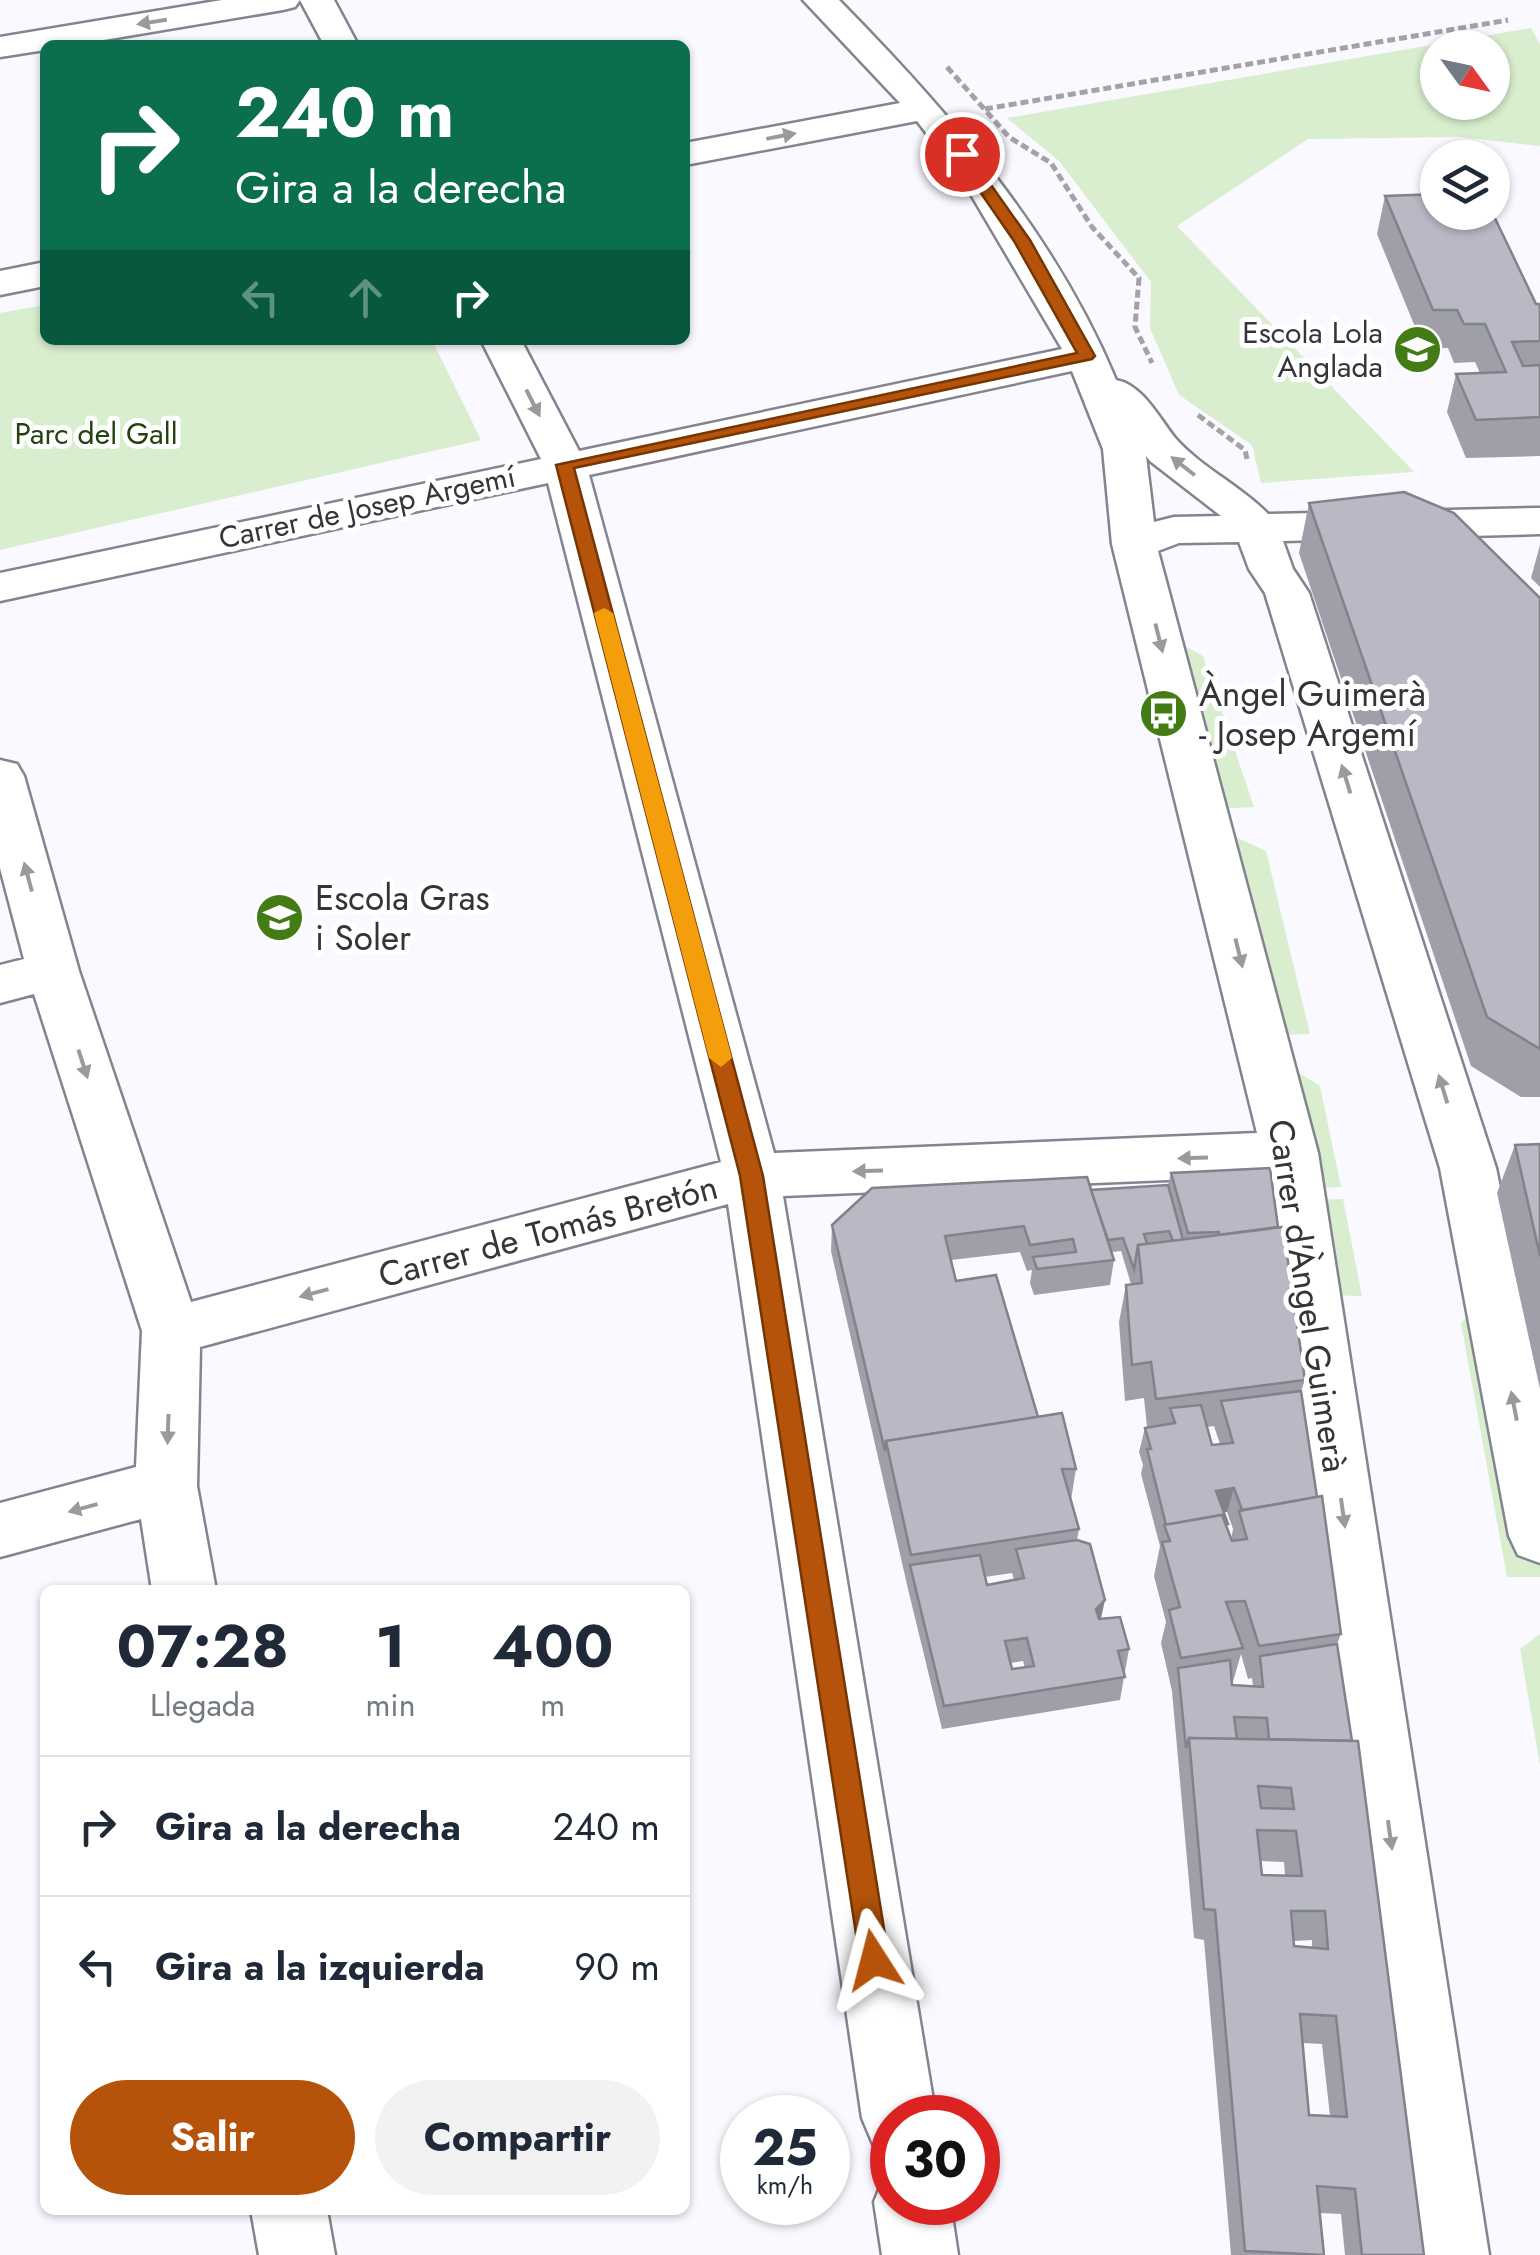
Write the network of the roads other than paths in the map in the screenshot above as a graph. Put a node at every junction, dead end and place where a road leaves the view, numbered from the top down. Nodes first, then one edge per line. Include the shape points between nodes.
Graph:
1 (283, 0) edge
2 (317, 0) edge
3 (820, 0) edge
4 (40, 40) edge
5 (42, 40) edge
6 (338, 40) edge
7 (0, 47) edge
8 (926, 109) junction
9 (690, 153) edge
10 (40, 275) edge
11 (0, 283) edge
12 (504, 345) edge
13 (1086, 356) junction
14 (1124, 448) junction
15 (565, 465) junction
16 (1540, 521) edge
17 (1450, 526) junction
18 (1257, 529) junction
19 (1134, 544) junction
20 (1488, 565) edge
21 (0, 587) edge
22 (0, 776) edge
23 (53, 971) junction
24 (0, 984) edge
25 (1290, 1154) junction
26 (1522, 1163) edge
27 (1468, 1168) junction
28 (752, 1176) junction
29 (170, 1332) junction
30 (166, 1486) junction
31 (0, 1530) edge
32 (1540, 1536) edge
33 (183, 1585) edge
34 (895, 2095) edge
35 (290, 2215) edge
36 (915, 2225) edge
37 (296, 2255) edge
38 (920, 2255) edge
39 (1451, 2255) edge

1 -> 5 street
2 - 6 street
3 - 8 street, Carrer d'Àngel Guimerà
4 -> 7 street
9 -> 8 street
8 - 13 street, Carrer d'Àngel Guimerà via 1022,240
10 - 11 street
12 -> 15 street
13 - 14 street, Carrer d'Àngel Guimerà
13 - 15 street, Carrer de Josep Argemí
18 -> 13 street, Carrer d'Àngel Guimerà via 1166,452
14 - 18 street via 1161,494
14 - 19 street, Carrer d'Àngel Guimerà
15 - 21 street, Carrer de Josep Argemí
15 - 28 street
16 - 17 street
17 - 18 street
17 - 20 street
18 - 19 street via 1174,530
27 -> 18 street, Carrer d'Àngel Guimerà via 1288,594
19 -> 25 street, Carrer d'Àngel Guimerà
23 -> 22 street
23 - 24 street
23 -> 29 street
25 -> 28 street, Carrer de Tomás Bretón
25 -> 39 street, Carrer d'Àngel Guimerà
26 - 27 street
32 -> 27 street, Carrer d'Àngel Guimerà
28 -> 29 street, Carrer de Tomás Bretón
28 - 34 street
29 -> 30 street
30 -> 31 street
30 - 33 street
35 - 37 street
36 - 38 street

